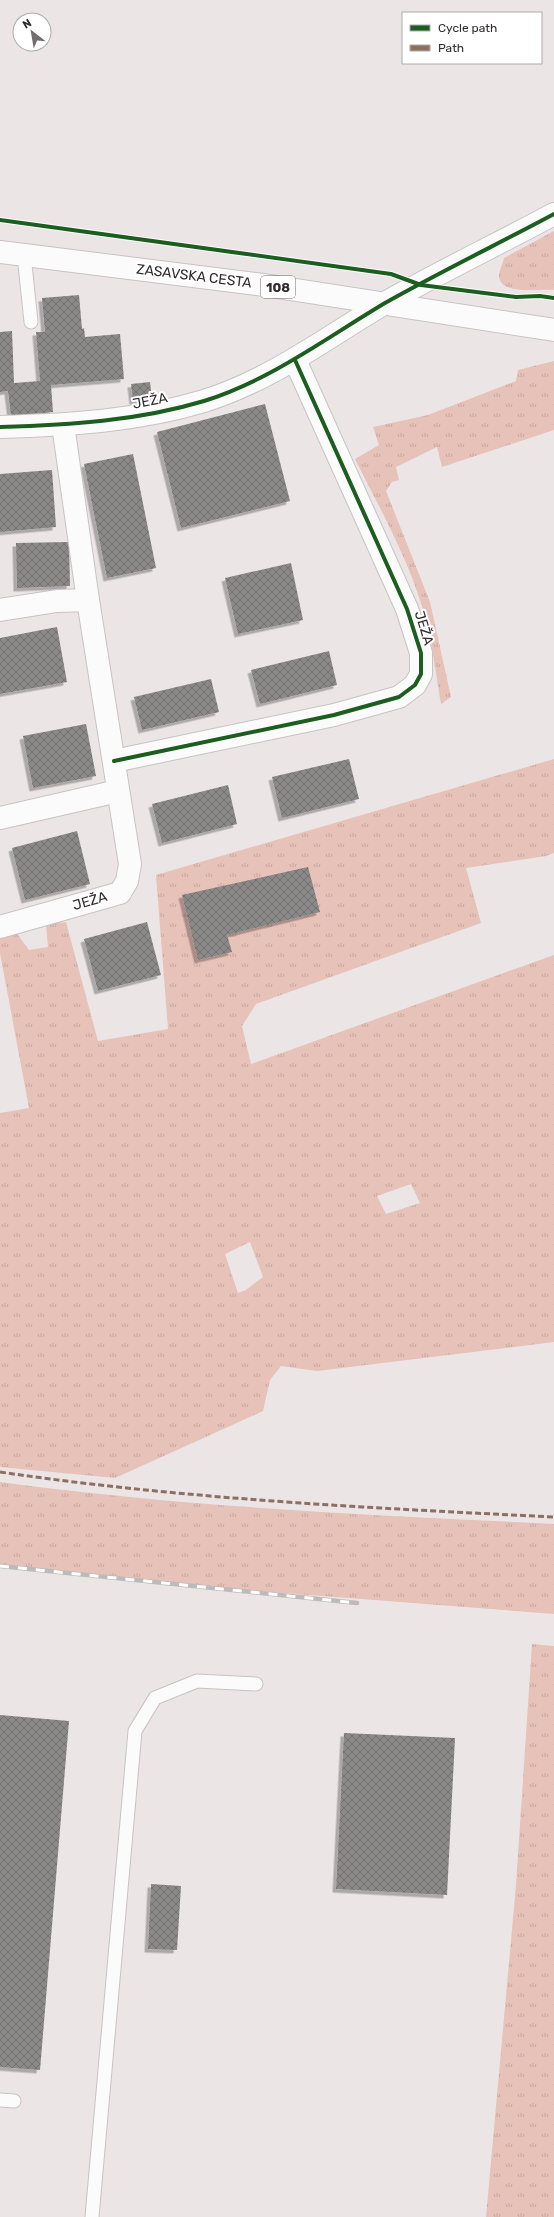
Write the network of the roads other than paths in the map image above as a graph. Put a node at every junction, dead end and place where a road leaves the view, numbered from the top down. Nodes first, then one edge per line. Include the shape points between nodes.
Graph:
1 (554, 214) edge
2 (0, 252) edge
3 (24, 255) junction
4 (386, 303) junction
5 (31, 322) dead end
6 (554, 330) edge
7 (295, 360) junction
8 (63, 425) junction
9 (0, 427) edge
10 (88, 600) junction
11 (0, 610) edge
12 (114, 761) junction
13 (118, 791) junction
14 (0, 818) edge
15 (0, 927) edge
16 (256, 1684) dead end
17 (0, 2100) edge
18 (14, 2101) dead end
19 (92, 2217) edge

1 - 4 street, JEŽA
2 - 3 street, ZASAVSKA CESTA / 108
3 - 4 street, ZASAVSKA CESTA / 108
3 - 5 lane
4 - 6 street, ZASAVSKA CESTA / 108
4 - 7 street, JEŽA
7 - 8 street, JEŽA via 205,400 145,415
7 - 12 street, JEŽA via 407,609 421,653 421,674 415,685 399,697 334,715
8 - 9 street, JEŽA
8 - 10 street, JEŽA
10 - 11 street via 57,601
10 - 12 street, JEŽA
12 - 13 street, JEŽA
13 - 14 street
13 - 15 street, JEŽA via 130,864 127,881 120,893
16 - 19 lane via 197,1681 155,1698 135,1731
17 - 18 lane

